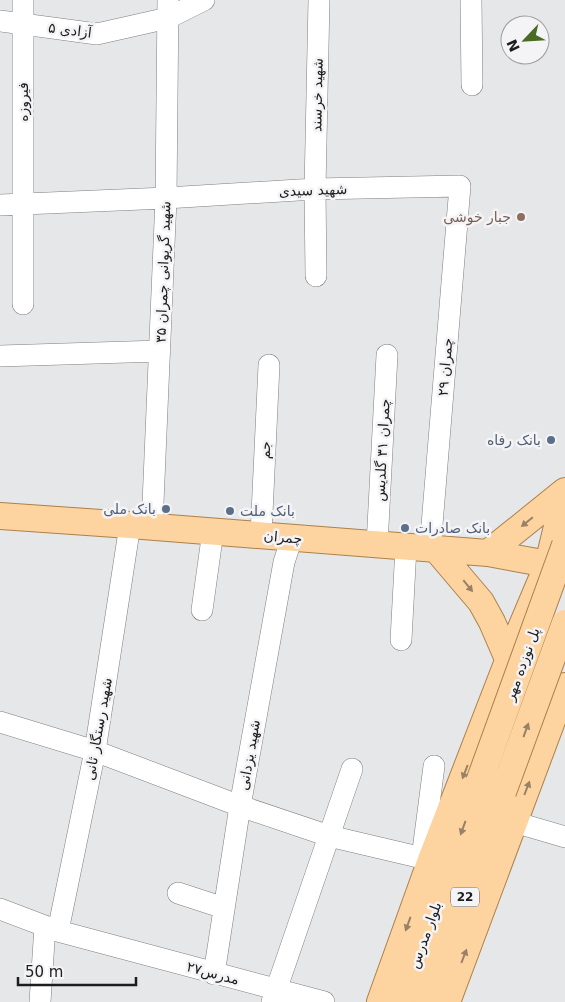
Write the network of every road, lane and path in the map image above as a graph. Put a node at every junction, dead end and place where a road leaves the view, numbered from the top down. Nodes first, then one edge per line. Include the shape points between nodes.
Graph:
1 (23, 0) edge
2 (204, 0) edge
3 (319, 0) edge
4 (471, 0) edge
5 (168, 9) edge
6 (0, 21) edge
7 (23, 25) junction
8 (472, 85) dead end
9 (460, 186) joint
10 (315, 189) junction
11 (166, 198) junction
12 (23, 204) junction
13 (0, 205) edge
14 (316, 276) dead end
15 (23, 304) dead end
16 (160, 351) junction
17 (388, 355) dead end
18 (0, 356) edge
19 (269, 365) dead end
20 (565, 492) edge
21 (0, 516) edge
22 (141, 526) junction
23 (213, 531) junction
24 (261, 535) junction
25 (292, 538) junction
26 (376, 544) junction
27 (565, 545) edge
28 (424, 548) junction
29 (488, 553) junction
30 (556, 564) edge
31 (202, 610) dead end
32 (565, 623) edge
33 (565, 638) edge
34 (401, 640) dead end
35 (513, 647) junction
36 (565, 686) edge
37 (0, 722) edge
38 (96, 751) junction
39 (434, 766) dead end
40 (352, 769) dead end
41 (479, 782) joint
42 (503, 792) joint
43 (240, 806) junction
44 (514, 822) junction
45 (330, 836) junction
46 (565, 837) edge
47 (426, 859) junction
48 (178, 894) dead end
49 (224, 908) junction
50 (0, 909) edge
51 (51, 928) junction
52 (214, 974) junction
53 (274, 996) edge
54 (40, 1002) edge
55 (324, 1002) edge
56 (380, 1002) edge
57 (401, 1002) edge
58 (428, 1002) edge
59 (447, 1002) edge

1 - 7 street, فیروزه
2 - 5 street, آزادی ۵
3 - 10 street, شهید خرسند
4 - 8 street
5 - 7 street, آزادی ۵ via 97,34
5 - 11 street, شهید گریوانی چمران ۳۵
6 - 7 street, آزادی ۵
7 - 12 street, فیروزه
9 - 10 street, شهید سیدی
9 - 28 street, چمران ۲۹
10 - 11 street, شهید سیدی
10 - 14 street, شهید خرسند
11 - 12 street, شهید سیدی
11 - 16 street, شهید گریوانی چمران ۳۵
12 - 13 street, شهید سیدی
12 - 15 street, فیروزه
16 - 18 street
16 - 22 street, شهید گریوانی چمران ۳۵
17 - 26 street, چمران ۳۱ گلدیس
19 - 24 street, جم
20 -> 29 main road
20 - 30 main road
21 - 22 main road, چمران
22 - 23 main road, چمران
22 - 38 street, شهید رستگار ثانی
23 - 24 main road, چمران
23 - 31 street
24 - 25 main road, چمران
25 - 26 main road, چمران
25 - 43 street, شهید یزدانی via 284,562
26 - 28 main road, چمران
27 - 41 main road, پل نوزده مهر, bridge
28 - 29 main road, چمران
28 - 34 street, چمران ۲۹
28 -> 35 main road via 481,602 492,622
29 - 30 main road, چمران
30 - 35 main road
42 -> 32 main road, پل نوزده مهر / 22, bridge
33 - 35 main road via 553,630 528,630
35 -> 47 main road
44 -> 36 main road
37 - 38 street
38 - 43 street
38 - 51 street, شهید رستگار ثانی
39 - 47 street
40 - 45 street
41 -> 57 main road, بلوار مدرس
42 - 58 main road, بلوار مدرس / 22
43 - 45 street
43 - 49 street, شهید یزدانی
44 - 46 street
59 -> 44 main road
45 - 47 street
45 - 53 street
47 -> 56 main road
48 - 49 street
49 - 52 street, شهید یزدانی
50 - 51 street, مدرس۲۷
51 - 52 street, مدرس۲۷
51 - 54 street, شهید رستگار ثانی
52 - 53 street, مدرس۲۷
53 - 55 street, مدرس۲۷

